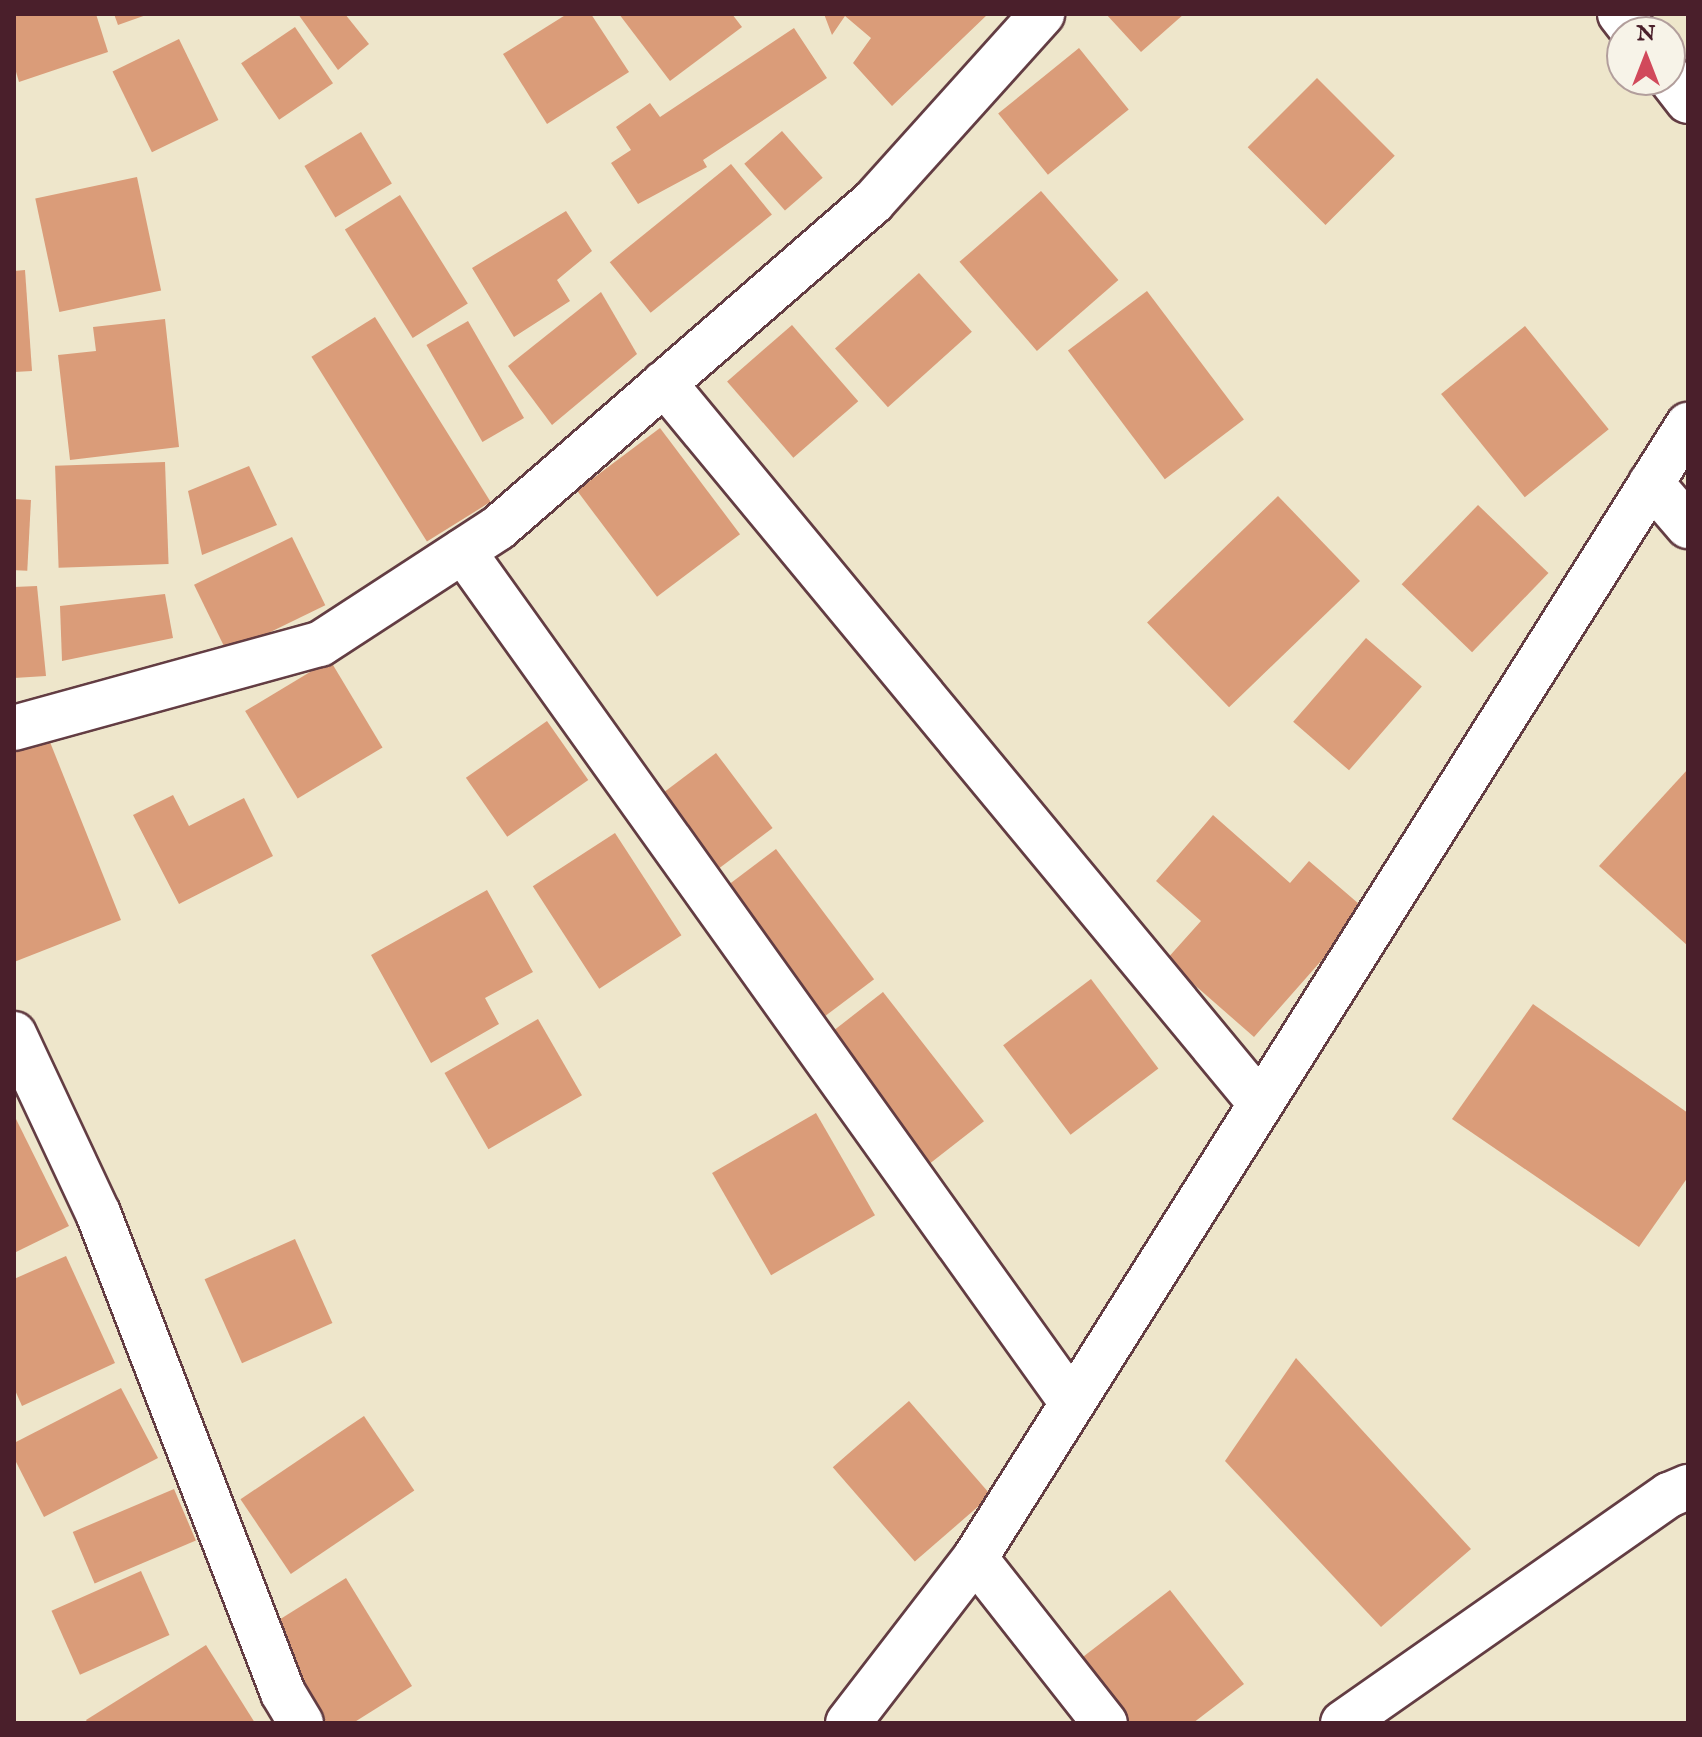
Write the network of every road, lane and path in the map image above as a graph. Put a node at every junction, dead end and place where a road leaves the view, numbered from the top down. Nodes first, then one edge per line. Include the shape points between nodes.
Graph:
1 (1042, 14) edge
2 (664, 383) junction
3 (1688, 425) edge
4 (1651, 483) junction
5 (1688, 526) edge
6 (463, 551) junction
7 (14, 728) edge
8 (14, 1034) edge
9 (1260, 1103) junction
10 (1072, 1403) junction
11 (1688, 1487) edge
12 (975, 1558) junction
13 (301, 1723) edge
14 (848, 1723) edge
15 (1105, 1723) edge
16 (1343, 1723) edge

1 - 2 street via 873,202
2 - 6 street via 498,528
2 - 9 street
3 - 4 street
4 - 5 street
4 - 9 street
6 - 7 street via 320,644
6 - 10 street
8 - 13 street via 98,1213 283,1693
9 - 10 street
10 - 12 street
11 - 16 street via 1669,1495
12 - 14 street
12 - 15 street

